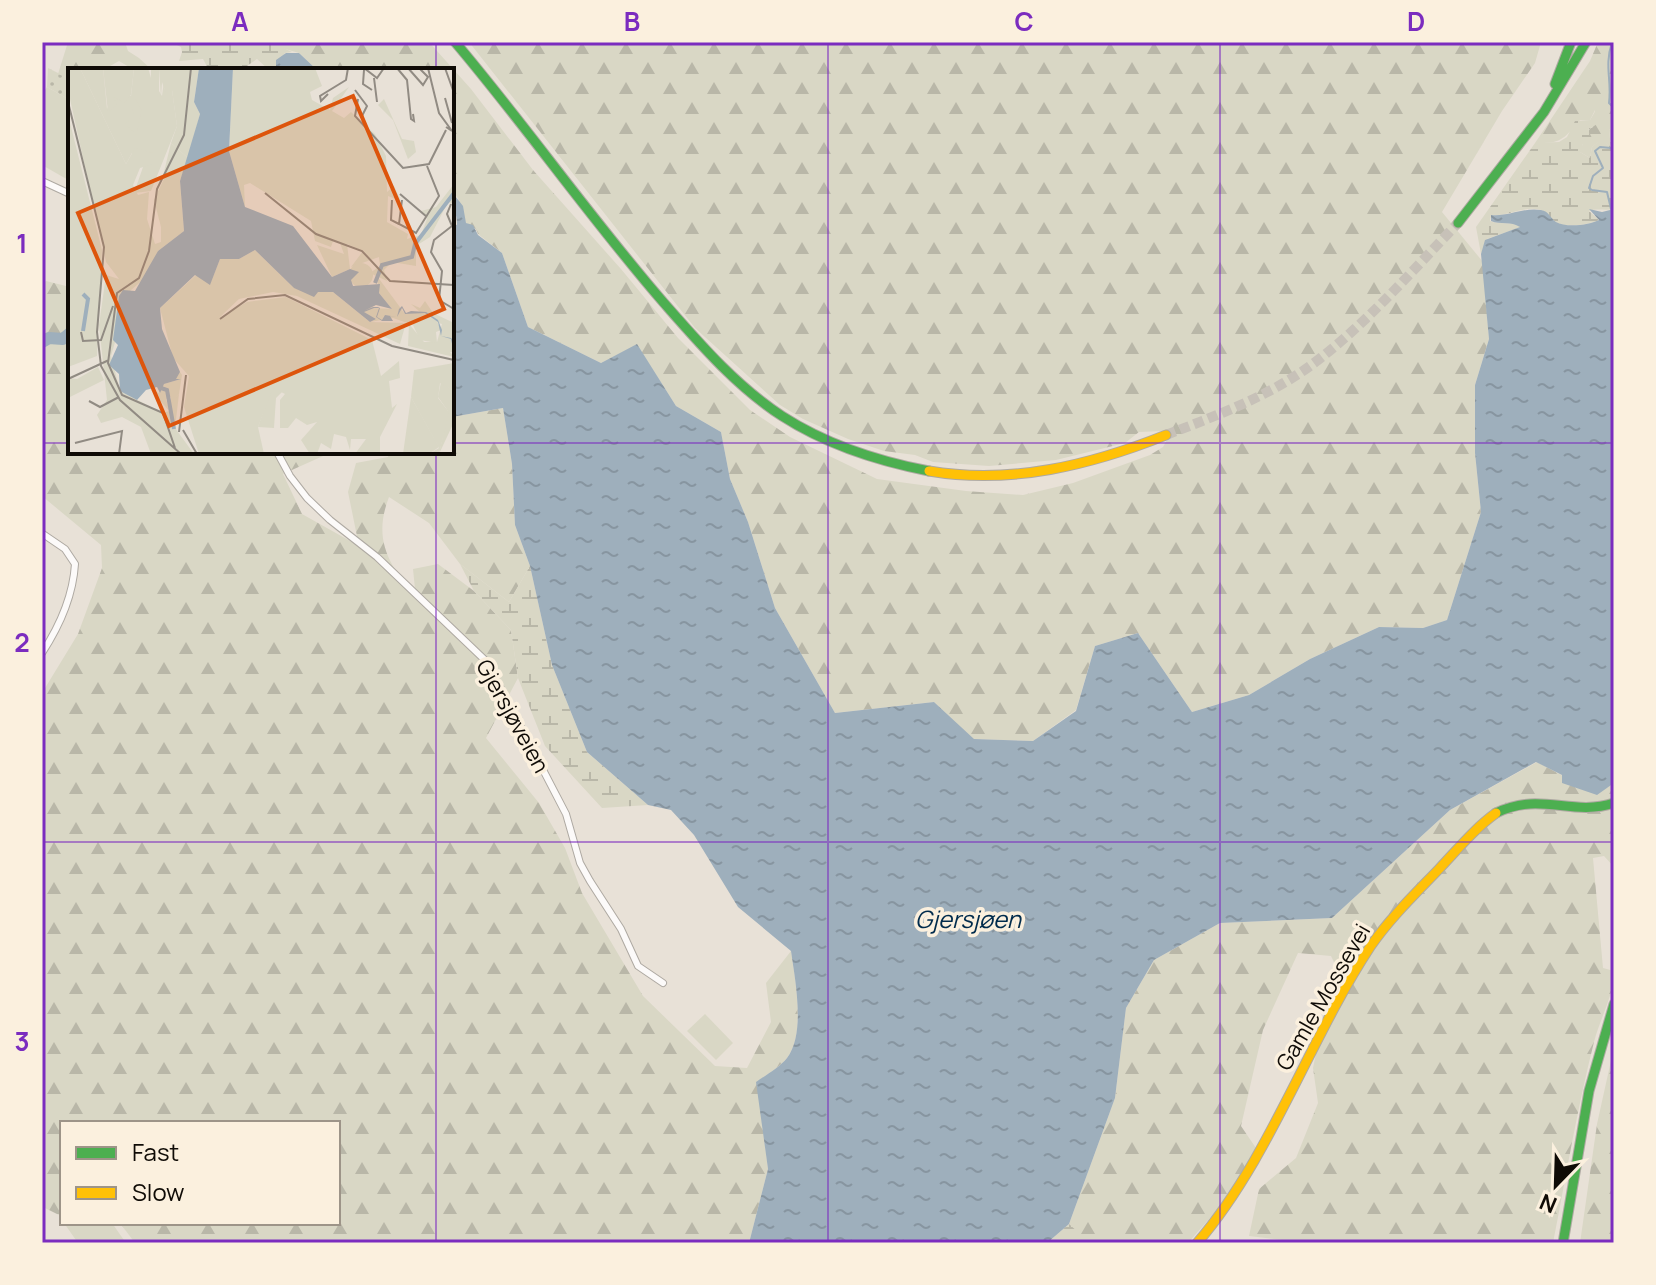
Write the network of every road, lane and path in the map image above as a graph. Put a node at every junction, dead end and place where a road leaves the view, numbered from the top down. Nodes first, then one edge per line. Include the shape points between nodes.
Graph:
1 (455, 42) edge
2 (1571, 42) edge
3 (1586, 42) edge
4 (1547, 104) junction
5 (42, 181) edge
6 (68, 193) edge
7 (1458, 223) tunnel mouth
8 (1166, 435) tunnel mouth
9 (278, 454) edge
10 (42, 534) edge
11 (42, 653) edge
12 (1614, 803) edge
13 (663, 983) dead end
14 (1614, 1004) edge
15 (1614, 1024) edge
16 (1197, 1243) edge
17 (1563, 1243) edge
18 (1570, 1243) edge

1 - 8 main road via 679,321 747,391 801,427 878,460 974,476 1067,467
2 - 4 main road
3 - 4 main road
4 - 7 main road
5 - 6 street
9 - 13 street, Gjersjøveien via 307,498 487,662 566,814 580,863 638,966
10 - 11 street via 65,549 75,564 63,614
12 - 16 main road, Gamle Mossevei via 1587,809 1528,801 1498,812 1393,917 1363,957 1239,1185
14 - 17 main road via 1587,1104
15 - 18 main road via 1587,1132

